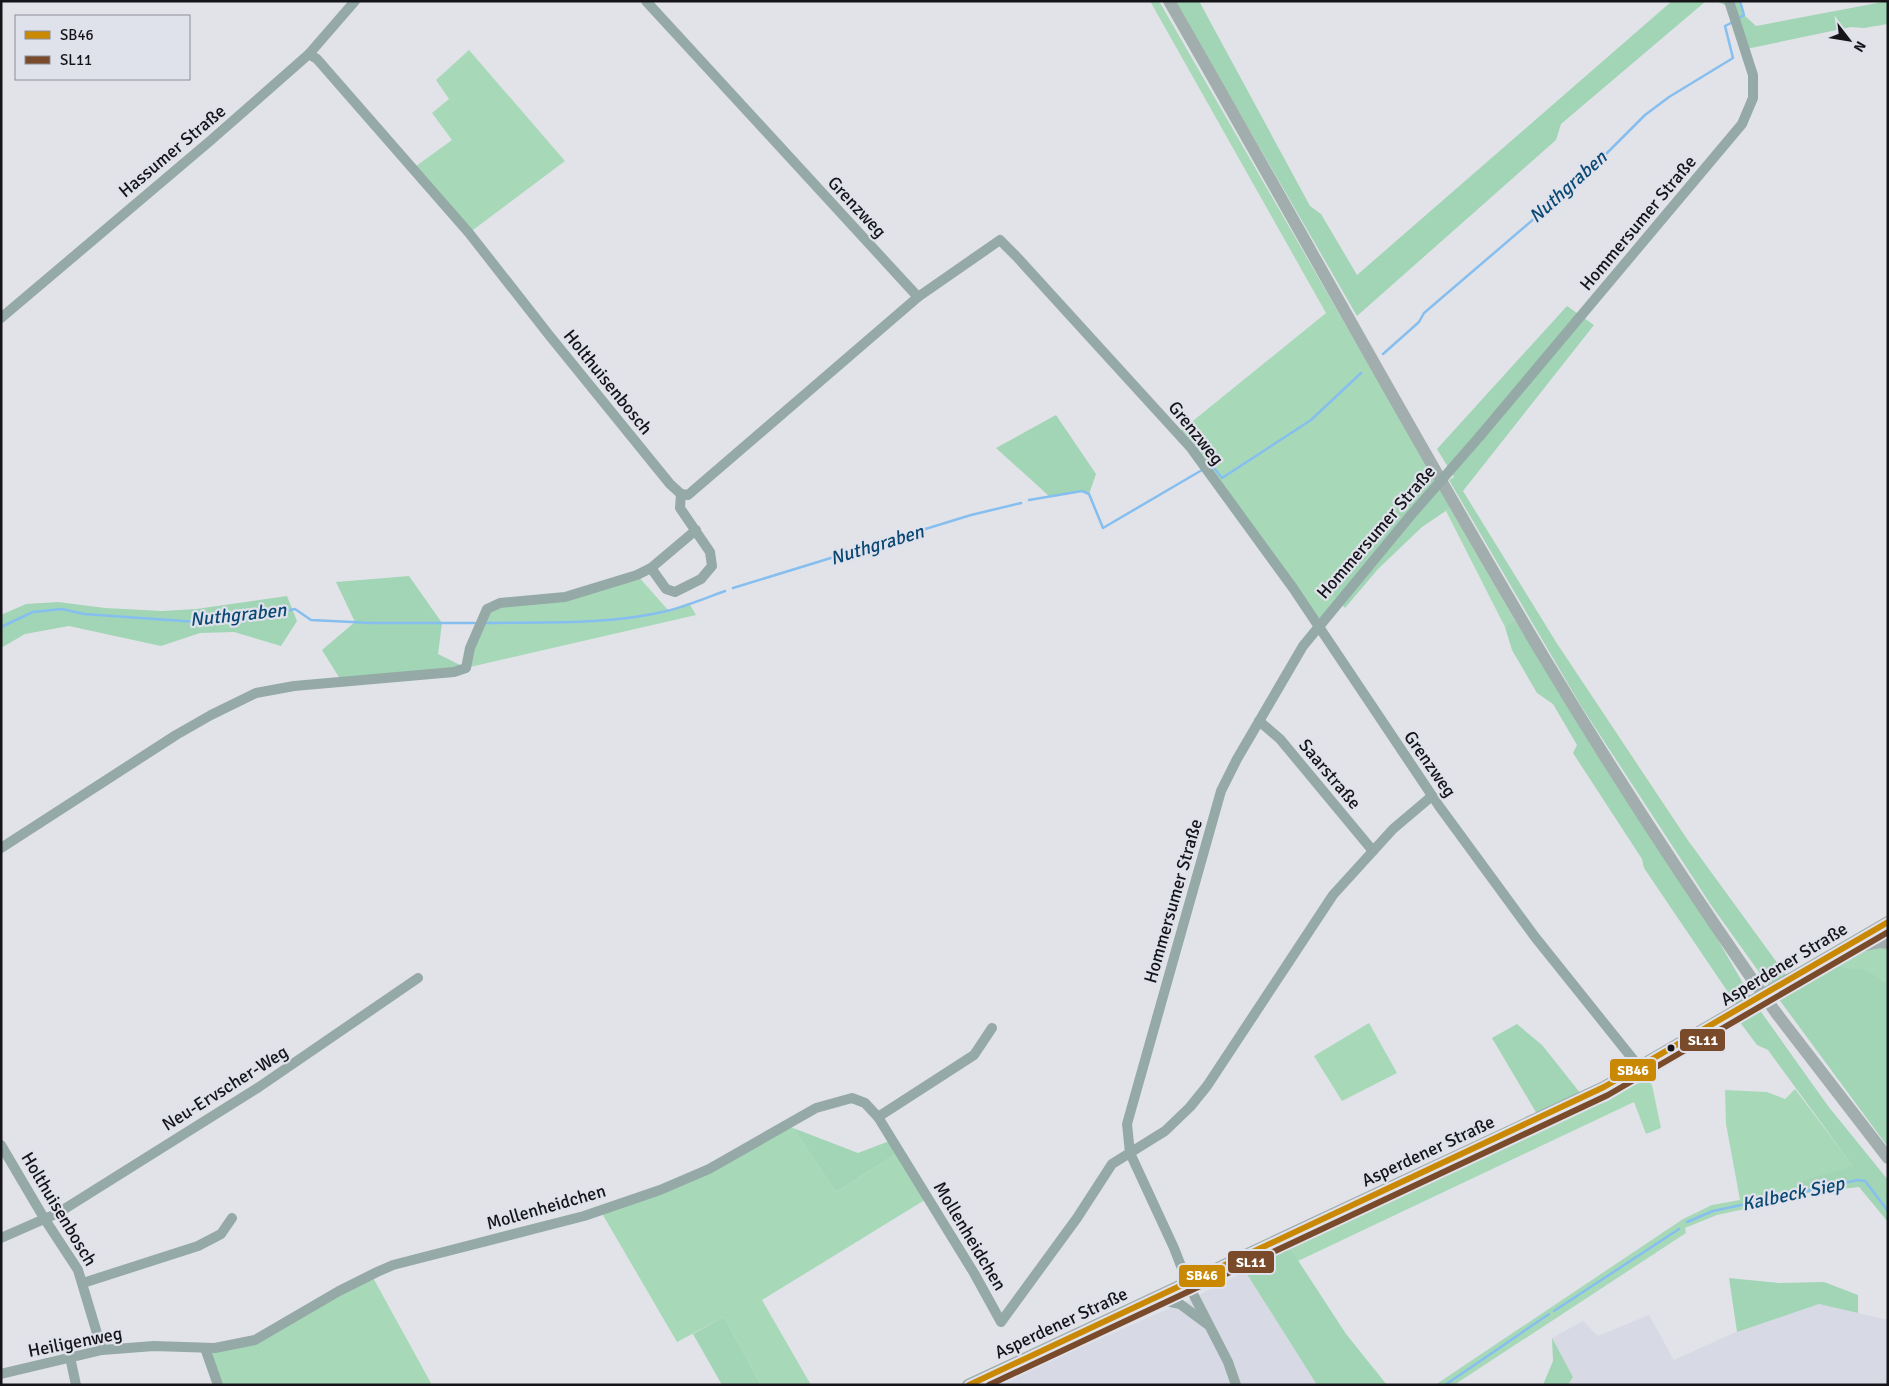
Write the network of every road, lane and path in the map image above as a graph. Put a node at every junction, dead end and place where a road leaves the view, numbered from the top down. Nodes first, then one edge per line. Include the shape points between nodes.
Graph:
1 (355, 1) edge
2 (646, 1) edge
3 (1169, 1) edge
4 (1729, 1) edge
5 (308, 54) junction
6 (918, 297) junction
7 (1, 318) edge
8 (681, 494) junction
9 (696, 530) junction
10 (651, 568) junction
11 (1316, 627) junction
12 (1259, 721) junction
13 (1432, 796) junction
14 (1, 848) edge
15 (1373, 851) junction
16 (1888, 922) edge
17 (1888, 943) edge
18 (1840, 951) junction
19 (418, 978) dead end
20 (992, 1028) dead end
21 (1640, 1068) junction
22 (878, 1117) junction
23 (1, 1145) edge
24 (1130, 1153) junction
25 (1888, 1158) edge
26 (44, 1218) junction
27 (232, 1218) dead end
28 (1, 1238) edge
29 (83, 1283) junction
30 (1188, 1284) junction
31 (1156, 1299) junction
32 (1210, 1326) junction
33 (210, 1348) junction
34 (102, 1350) junction
35 (70, 1357) junction
36 (1, 1374) edge
37 (76, 1385) edge
38 (218, 1385) edge
39 (968, 1385) edge
40 (1236, 1385) edge

1 - 5 street, Hassumer Straße
2 - 6 street, Grenzweg
3 - 25 main road, bridge via 1544,657 1656,836 1754,982
4 - 11 street, Hommersumer Straße, bridge via 1753,75 1753,98 1742,124
5 - 7 street, Hassumer Straße
5 - 8 street, Holthuisenbosch via 317,59 469,233
6 - 8 street via 688,495
6 - 11 street, Grenzweg via 1000,240 1191,448 1293,588
8 - 9 street via 680,508
9 - 10 street
9 - 10 street via 712,560 707,575 675,592 666,589
10 - 14 street via 566,597 500,604 487,609 470,648 466,668 454,672 294,686 256,693 176,735
11 - 12 street, Hommersumer Straße
11 - 13 street, Grenzweg
12 - 15 street, Saarstraße via 1280,739
12 - 24 street, Hommersumer Straße via 1221,792 1127,1124
13 - 15 street
13 - 21 street, Grenzweg via 1532,933
15 - 24 street via 1334,895 1308,931 1207,1086 1165,1131
16 - 18 main road, Asperdener Straße
17 - 18 main road via 1870,943
18 - 21 main road, Asperdener Straße
19 - 26 street, Neu-Ervscher-Weg via 259,1086 58,1213
20 - 22 street via 974,1055
21 - 30 main road, Asperdener Straße
22 - 24 street, Mollenheidchen via 1001,1322 1112,1164
22 - 33 street, Mollenheidchen via 865,1103 852,1098 816,1108 709,1169 660,1190 584,1216 393,1265 339,1291 255,1340
23 - 26 street, Holthuisenbosch
24 - 30 street, Hommersumer Straße
26 - 28 street, Neu-Ervscher-Weg
26 - 29 street, Holthuisenbosch
27 - 29 street via 221,1234 198,1246
29 - 34 street, Holthuisenbosch
30 - 31 main road, Asperdener Straße
30 - 32 street, Hommersumer Straße
31 - 32 street via 1180,1304
31 - 39 main road, Asperdener Straße
32 - 40 street, Hommersumer Straße
33 - 34 street, Heiligenweg via 154,1346
33 - 38 street
34 - 35 street, Heiligenweg
35 - 36 street, Heiligenweg
35 - 37 street

